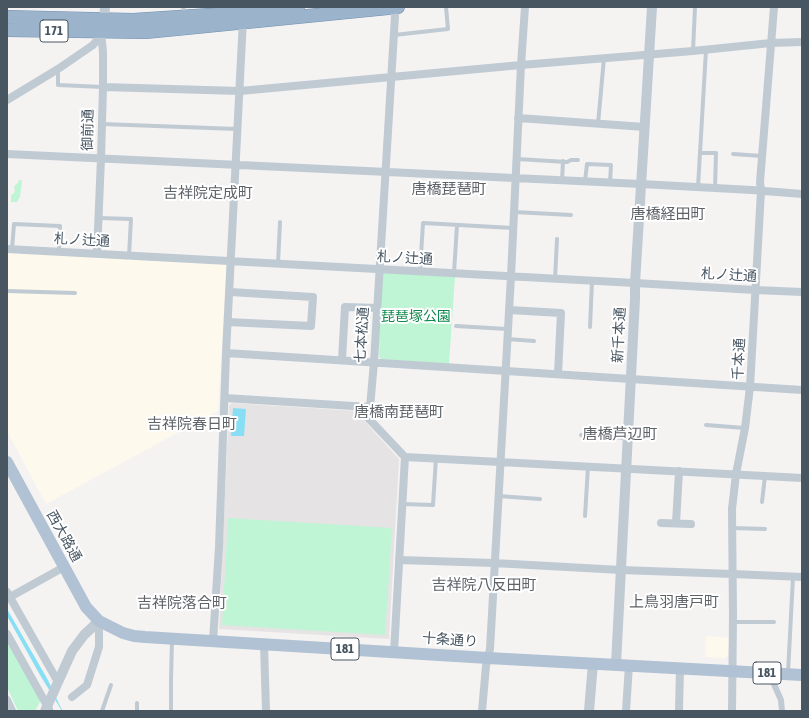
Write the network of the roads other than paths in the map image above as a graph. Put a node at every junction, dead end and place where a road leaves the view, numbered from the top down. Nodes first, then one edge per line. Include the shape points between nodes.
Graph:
1 (298, 7) edge
2 (392, 7) edge
3 (398, 7) edge
4 (446, 7) edge
5 (525, 7) edge
6 (652, 7) edge
7 (695, 7) edge
8 (774, 7) edge
9 (223, 11) edge
10 (184, 12) edge
11 (7, 17) edge
12 (103, 19) edge
13 (240, 20) junction
14 (7, 30) edge
15 (394, 35) junction
16 (802, 42) edge
17 (771, 43) junction
18 (706, 50) junction
19 (693, 51) junction
20 (649, 54) junction
21 (604, 58) junction
22 (521, 65) junction
23 (58, 69) junction
24 (392, 78) junction
25 (103, 87) junction
26 (240, 91) junction
27 (7, 100) edge
28 (518, 118) junction
29 (102, 124) junction
30 (598, 124) junction
31 (645, 126) junction
32 (237, 128) junction
33 (700, 152) junction
34 (7, 154) edge
35 (733, 154) dead end
36 (762, 156) junction
37 (102, 158) junction
38 (516, 159) junction
39 (578, 160) dead end
40 (563, 161) junction
41 (235, 165) junction
42 (385, 172) junction
43 (516, 178) junction
44 (562, 181) junction
45 (585, 182) junction
46 (610, 183) junction
47 (641, 184) junction
48 (698, 188) junction
49 (715, 189) junction
50 (761, 191) junction
51 (802, 194) edge
52 (514, 212) junction
53 (571, 215) dead end
54 (98, 218) junction
55 (280, 222) dead end
56 (457, 225) junction
57 (513, 228) junction
58 (557, 239) dead end
59 (10, 249) edge
60 (59, 251) junction
61 (97, 254) junction
62 (129, 255) junction
63 (231, 261) junction
64 (278, 264) junction
65 (379, 269) junction
66 (420, 272) junction
67 (454, 273) junction
68 (511, 276) junction
69 (555, 279) junction
70 (592, 280) junction
71 (635, 283) junction
72 (755, 290) junction
73 (7, 291) edge
74 (230, 292) junction
75 (802, 292) edge
76 (75, 293) dead end
77 (377, 308) junction
78 (509, 310) junction
79 (228, 322) junction
80 (456, 326) dead end
81 (590, 327) dead end
82 (508, 329) junction
83 (507, 339) junction
84 (534, 341) dead end
85 (226, 353) junction
86 (342, 360) junction
87 (374, 362) junction
88 (505, 371) junction
89 (558, 374) junction
90 (631, 378) junction
91 (750, 387) junction
92 (802, 390) edge
93 (225, 398) junction
94 (369, 407) junction
95 (706, 425) dead end
96 (744, 428) junction
97 (581, 435) dead end
98 (628, 438) junction
99 (405, 457) junction
100 (436, 458) junction
101 (7, 462) edge
102 (500, 462) junction
103 (588, 466) junction
104 (626, 468) junction
105 (679, 471) junction
106 (736, 474) junction
107 (765, 476) junction
108 (802, 478) edge
109 (498, 496) junction
110 (540, 499) dead end
111 (762, 502) dead end
112 (402, 504) junction
113 (585, 516) dead end
114 (661, 523) dead end
115 (676, 523) junction
116 (691, 524) dead end
117 (732, 528) junction
118 (765, 529) dead end
119 (399, 560) junction
120 (494, 563) junction
121 (64, 567) junction
122 (621, 570) junction
123 (733, 574) junction
124 (793, 577) junction
125 (802, 577) edge
126 (8, 594) edge
127 (99, 622) junction
128 (732, 622) junction
129 (774, 622) dead end
130 (7, 634) edge
131 (172, 639) junction
132 (213, 641) junction
133 (264, 644) junction
134 (394, 652) junction
135 (488, 658) junction
136 (593, 663) junction
137 (616, 664) junction
138 (629, 665) junction
139 (680, 668) junction
140 (732, 671) junction
141 (769, 673) junction
142 (788, 674) junction
143 (802, 675) edge
144 (58, 683) junction
145 (111, 685) dead end
146 (72, 697) dead end
147 (7, 700) edge
148 (137, 703) dead end
149 (48, 708) edge
150 (12, 711) edge
151 (102, 711) edge
152 (137, 711) edge
153 (171, 711) edge
154 (266, 711) edge
155 (482, 711) edge
156 (589, 711) edge
157 (626, 711) edge
158 (679, 711) edge
159 (732, 711) edge
160 (782, 711) edge

1 - 13 highway, 171
2 - 3 highway, 171
2 - 13 highway, 171
2 - 15 street, 七本松通 via 395,16
4 - 15 lane via 448,29
5 - 22 street
6 - 20 street, 新千本通
7 - 19 lane
8 - 17 street, 千本通
9 - 10 highway, 171
9 - 13 highway, 171
10 - 12 highway, 171 via 133,20
11 - 12 highway, 171
12 - 13 highway, 171 via 146,32
12 - 14 highway, 171
12 - 23 street via 98,39 93,45
12 - 25 street, 御前通
13 - 26 street
15 - 24 street, 七本松通
16 - 17 street
17 - 18 street
17 - 36 street, 千本通
18 - 19 street
18 - 33 lane
19 - 20 street
20 - 21 street
20 - 31 street, 新千本通
21 - 22 street
21 - 30 lane
22 - 24 street
22 - 28 street
23 - 25 lane via 58,85
23 - 27 street
24 - 26 street
24 - 42 street, 七本松通
25 - 26 street
25 - 29 street, 御前通
26 - 32 street
28 - 30 street
28 - 38 street
29 - 32 lane
29 - 37 street, 御前通
30 - 31 street
31 - 47 street, 新千本通
32 - 41 street
33 - 48 lane
33 - 49 lane via 716,153
34 - 37 street
35 - 36 lane
36 - 50 street, 千本通
37 - 41 street
37 - 54 street, 御前通
38 - 40 lane
38 - 43 street
39 - 40 lane
40 - 44 lane
41 - 42 street
41 - 63 street
42 - 43 street
42 - 65 street, 七本松通
43 - 44 street
43 - 52 street
44 - 45 street
45 - 46 street
45 - 46 lane via 587,164 611,165
46 - 47 street
47 - 48 street
47 - 71 street, 新千本通
48 - 49 street
49 - 50 street
50 - 51 street
50 - 72 street, 千本通
52 - 53 lane
52 - 57 street
54 - 61 street, 御前通
54 - 62 lane via 131,219
55 - 64 lane
56 - 57 lane
56 - 66 lane via 423,223
56 - 67 lane
57 - 68 street
58 - 69 lane
59 - 60 street, 札ノ辻通
59 - 60 lane via 14,224 60,226
60 - 61 street, 札ノ辻通
61 - 62 street, 札ノ辻通
62 - 63 street, 札ノ辻通
63 - 64 street, 札ノ辻通
63 - 74 street
64 - 65 street, 札ノ辻通
65 - 66 street, 札ノ辻通
65 - 77 street, 七本松通
66 - 67 street, 札ノ辻通
67 - 68 street, 札ノ辻通
68 - 69 street, 札ノ辻通
68 - 78 street
69 - 70 street, 札ノ辻通
70 - 71 street, 札ノ辻通
70 - 81 lane
71 - 72 street, 札ノ辻通
71 - 90 street, 新千本通
72 - 75 street, 札ノ辻通
72 - 91 street, 千本通
73 - 76 lane
74 - 79 street
74 - 79 street via 313,297 311,326
77 - 86 street via 345,307
77 - 87 street, 七本松通
78 - 82 street
78 - 89 street via 560,313
79 - 85 street
80 - 82 lane
82 - 83 street
83 - 84 lane
83 - 88 street
85 - 86 street
85 - 93 street
86 - 87 street
87 - 88 street
87 - 94 street, 七本松通
88 - 89 street
88 - 102 street
89 - 90 street
90 - 91 street
90 - 98 street, 新千本通
91 - 92 street
91 - 96 street, 千本通
93 - 94 street
93 - 132 street
94 - 99 street, 七本松通 via 369,419
95 - 96 lane
96 - 106 street, 千本通
97 - 98 lane
98 - 104 street, 新千本通
99 - 100 street
99 - 112 street
100 - 102 street
100 - 112 lane via 433,505
101 - 121 main road, 西大路通 / 181
102 - 103 street
102 - 109 street
103 - 104 street
103 - 113 lane
104 - 105 street
104 - 122 street, 新千本通
105 - 106 street
105 - 115 street
106 - 107 street
106 - 117 street, 千本通
107 - 108 street
107 - 111 lane
109 - 110 lane
109 - 120 street
112 - 119 street
114 - 115 street
115 - 116 street
117 - 118 lane
117 - 123 street, 千本通
119 - 120 street
119 - 134 street
120 - 122 street
120 - 135 street
121 - 126 street
121 - 127 main road, 西大路通 / 181 via 86,607
122 - 123 street
122 - 137 street, 新千本通
123 - 124 street
123 - 128 street, 千本通
124 - 125 street
124 - 142 lane
126 - 144 street
127 - 131 main road, 十条通り / 181 via 134,636
127 - 144 street via 76,644
127 - 146 street via 99,647 87,685
128 - 129 lane
128 - 140 street, 千本通
130 - 149 street
131 - 132 main road, 十条通り / 181
131 - 153 lane
132 - 133 main road, 十条通り / 181
133 - 134 main road, 十条通り / 181
133 - 154 street
134 - 135 main road, 十条通り / 181
135 - 136 main road, 十条通り / 181
135 - 155 street
136 - 137 main road, 十条通り / 181
136 - 156 street
137 - 138 main road, 十条通り / 181
138 - 139 main road, 十条通り / 181
138 - 157 street
139 - 140 main road, 十条通り / 181
139 - 158 street
140 - 141 main road, 十条通り / 181
140 - 159 street, 千本通
141 - 142 main road, 十条通り / 181
141 - 160 street via 781,700
142 - 143 main road, 十条通り / 181
144 - 149 street
145 - 151 lane
147 - 150 street
148 - 152 lane

